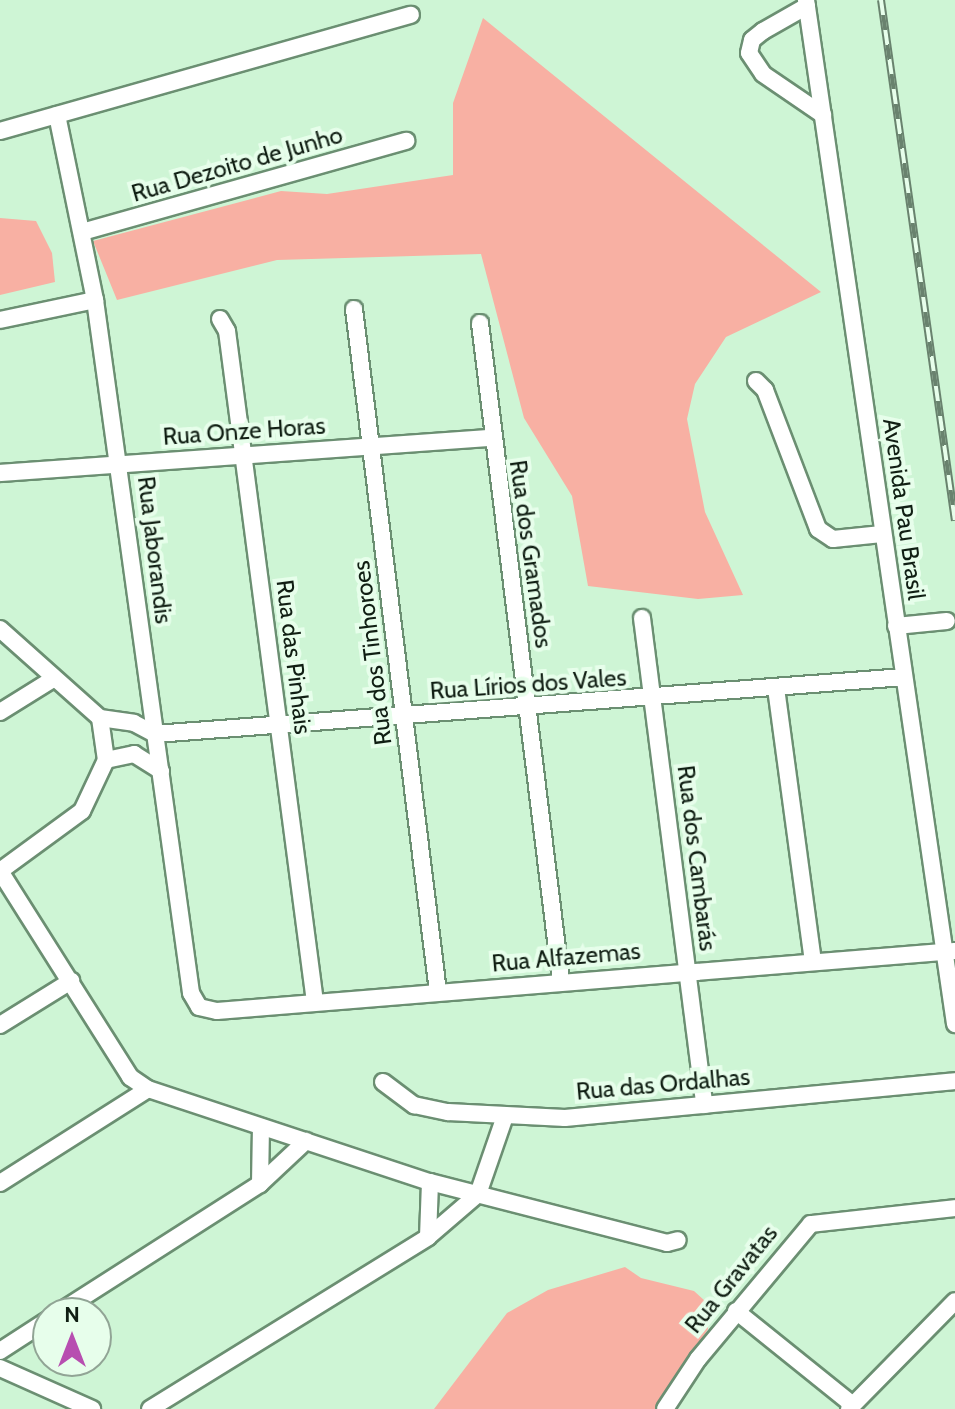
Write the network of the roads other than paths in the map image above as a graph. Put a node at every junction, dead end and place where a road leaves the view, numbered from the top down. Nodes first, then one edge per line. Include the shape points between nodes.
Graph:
1 (806, 3) edge
2 (411, 15) dead end
3 (57, 115) junction
4 (823, 115) junction
5 (0, 131) edge
6 (406, 141) dead end
7 (82, 232) junction
8 (95, 300) junction
9 (354, 309) dead end
10 (220, 319) dead end
11 (0, 320) edge
12 (480, 323) dead end
13 (756, 381) dead end
14 (491, 438) junction
15 (371, 446) junction
16 (243, 455) junction
17 (119, 464) junction
18 (0, 473) edge
19 (882, 534) junction
20 (642, 618) dead end
21 (947, 621) dead end
22 (896, 626) junction
23 (0, 629) edge
24 (904, 677) junction
25 (53, 679) junction
26 (776, 688) junction
27 (652, 698) junction
28 (527, 709) junction
29 (0, 712) edge
30 (404, 717) junction
31 (100, 718) junction
32 (279, 726) junction
33 (155, 734) junction
34 (106, 760) junction
35 (161, 771) junction
36 (950, 950) edge
37 (813, 960) junction
38 (688, 970) junction
39 (71, 981) junction
40 (561, 981) junction
41 (438, 992) junction
42 (191, 993) joint
43 (315, 1002) junction
44 (955, 1024) edge
45 (0, 1025) edge
46 (955, 1081) edge
47 (383, 1082) dead end
48 (148, 1089) junction
49 (704, 1105) junction
50 (505, 1116) junction
51 (261, 1127) junction
52 (306, 1141) junction
53 (430, 1182) junction
54 (0, 1183) edge
55 (260, 1184) junction
56 (478, 1194) junction
57 (955, 1208) edge
58 (428, 1237) junction
59 (678, 1240) dead end
60 (83, 1297) edge
61 (955, 1301) edge
62 (736, 1311) junction
63 (32, 1330) edge
64 (0, 1351) edge
65 (0, 1368) edge
66 (851, 1407) edge
67 (92, 1409) edge
68 (150, 1409) edge
69 (665, 1409) edge

1 - 4 street, Avenida Pau Brasil
1 - 4 street via 763,31 749,53 763,74
2 - 3 street
3 - 5 street
3 - 7 street, Rua Jaborandis
4 - 19 street, Avenida Pau Brasil
6 - 7 street, Rua Dezoito de Junho
7 - 8 street, Rua Jaborandis
8 - 11 street
8 - 17 street, Rua Jaborandis
9 - 15 street, Rua dos Tinhoroes
10 - 16 street, Rua das Pinhais via 227,331
12 - 14 street, Rua dos Gramados
13 - 19 street via 765,390 818,529 833,539
14 - 15 street, Rua Onze Horas
14 - 28 street, Rua dos Gramados
15 - 16 street, Rua Onze Horas
15 - 30 street, Rua dos Tinhoroes
16 - 17 street, Rua Onze Horas
16 - 32 street, Rua das Pinhais
17 - 18 street, Rua Onze Horas
17 - 33 street, Rua Jaborandis
19 - 22 street, Avenida Pau Brasil
20 - 27 street, Rua dos Cambarás
21 - 22 street
22 - 24 street, Avenida Pau Brasil
23 - 25 street
24 - 26 street, Rua Lírios dos Vales
24 - 36 street, Avenida Pau Brasil
25 - 29 street
25 - 31 street
26 - 27 street, Rua Lírios dos Vales
26 - 37 street
27 - 28 street, Rua Lírios dos Vales
27 - 38 street, Rua dos Cambarás
28 - 30 street, Rua Lírios dos Vales
28 - 40 street, Rua dos Gramados
30 - 32 street, Rua Lírios dos Vales
30 - 41 street, Rua dos Tinhoroes
31 - 33 street via 134,723
31 - 34 street
32 - 33 street, Rua Lírios dos Vales
32 - 43 street, Rua das Pinhais
33 - 35 street, Rua Jaborandis
34 - 35 street via 134,754
34 - 39 street via 82,811 0,871
35 - 42 street, Rua Jaborandis
36 - 37 street, Rua Alfazemas
36 - 44 street, Avenida Pau Brasil
37 - 38 street, Rua Alfazemas
38 - 40 street, Rua Alfazemas
38 - 49 street, Rua dos Cambarás
39 - 45 street
39 - 48 street via 115,1056
40 - 41 street, Rua Alfazemas
41 - 43 street, Rua Alfazemas
42 - 43 street, Rua Alfazemas via 199,1007 217,1011
46 - 49 street, Rua das Ordalhas
47 - 50 street, Rua das Ordalhas via 414,1105
48 - 51 street
48 - 54 street
49 - 50 street, Rua das Ordalhas via 565,1118
50 - 56 street
51 - 52 street
51 - 55 street
52 - 53 street
52 - 55 street
53 - 56 street
53 - 58 street
55 - 60 street
56 - 58 street
56 - 59 street via 667,1243
57 - 62 street, Rua Gravatas via 811,1224
58 - 68 street
61 - 66 street
62 - 66 street
62 - 69 street, Rua Gravatas
63 - 64 street
65 - 67 street

